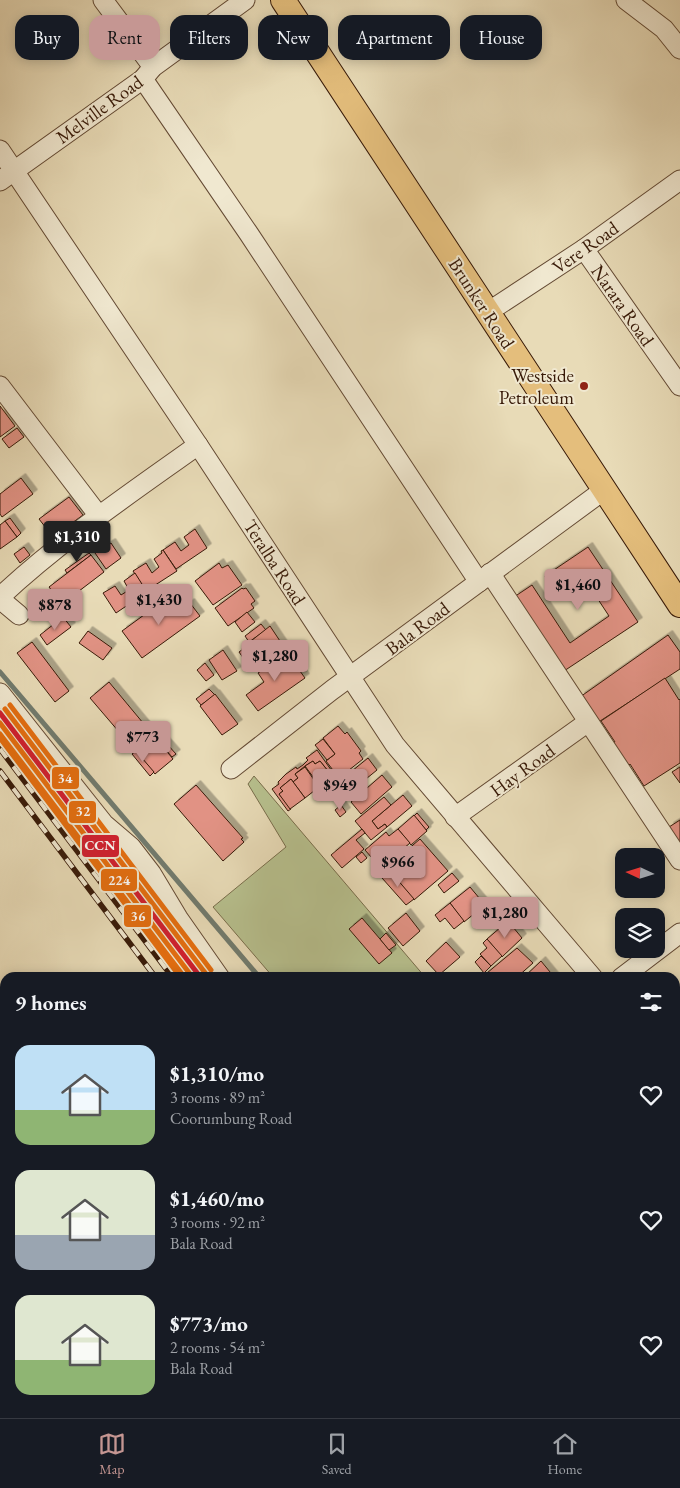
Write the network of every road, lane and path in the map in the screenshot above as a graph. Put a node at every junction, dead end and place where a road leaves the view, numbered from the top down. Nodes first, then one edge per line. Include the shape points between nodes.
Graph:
1 (102, 0) edge
2 (245, 0) edge
3 (283, 0) edge
4 (626, 0) edge
5 (680, 49) edge
6 (148, 73) junction
7 (0, 150) edge
8 (7, 176) edge
9 (680, 180) edge
10 (584, 249) junction
11 (488, 312) junction
12 (0, 386) edge
13 (680, 386) edge
14 (198, 445) junction
15 (604, 490) junction
16 (99, 516) junction
17 (484, 578) junction
18 (0, 598) edge
19 (680, 605) edge
20 (19, 615) dead end
21 (350, 677) junction
22 (0, 693) edge
23 (588, 722) junction
24 (232, 769) dead end
25 (455, 817) junction
26 (680, 860) edge
27 (680, 932) edge
28 (216, 972) edge
29 (588, 972) edge
30 (628, 972) edge

1 - 6 street
2 - 6 street, Melville Road
3 - 11 main road, Brunker Road
4 - 5 street via 664,29
6 - 8 street, Melville Road
6 - 17 street via 249,234
7 - 8 street, Teralba Road
8 - 14 street, Teralba Road
9 - 10 street, Vere Road
10 - 11 street, Vere Road
10 - 13 street, Narara Road
11 - 15 main road, Brunker Road
12 - 16 street
14 - 16 street
14 - 21 street, Teralba Road
15 - 17 street, Bala Road
15 - 19 main road, Brunker Road
16 - 18 street via 27,572
17 - 21 street, Bala Road
17 - 23 street
18 - 20 street
21 - 24 street, Bala Road
21 - 25 street, Teralba Road via 395,745
22 - 28 street via 104,824 131,847
23 - 25 street, Hay Road
23 - 26 street
25 - 29 street, Teralba Road
27 - 30 street

